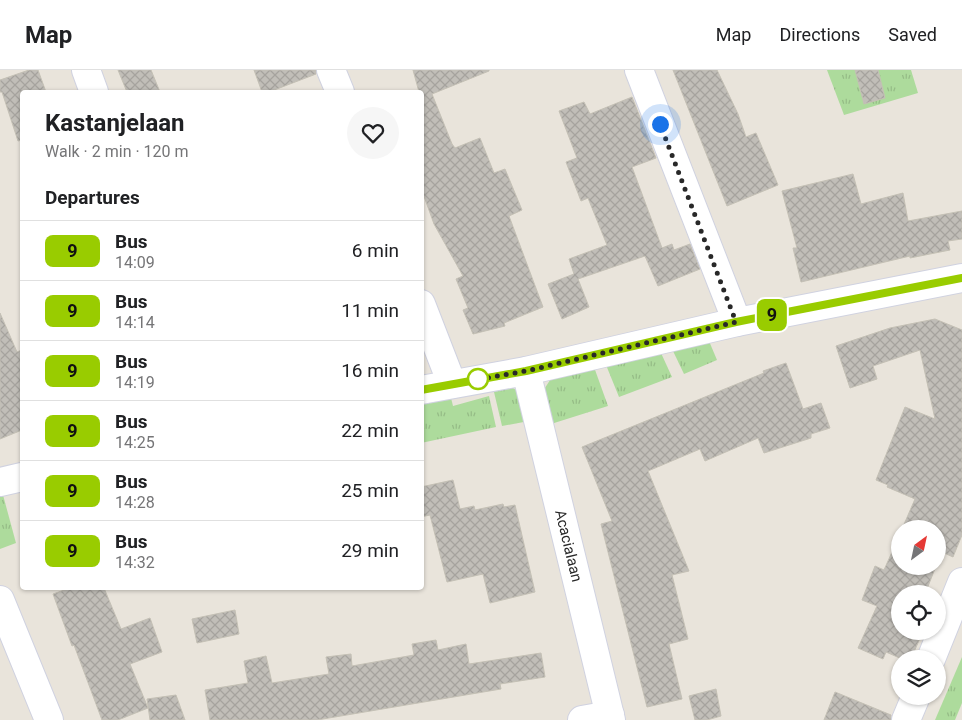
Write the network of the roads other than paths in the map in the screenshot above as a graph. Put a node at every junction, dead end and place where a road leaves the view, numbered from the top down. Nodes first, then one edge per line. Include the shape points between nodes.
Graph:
1 (86, 70) edge
2 (331, 70) edge
3 (639, 70) edge
4 (93, 90) edge
5 (339, 90) edge
6 (962, 278) edge
7 (424, 312) edge
8 (736, 322) junction
9 (526, 371) junction
10 (452, 384) junction
11 (424, 389) edge
12 (20, 477) edge
13 (0, 482) edge
14 (962, 582) edge
15 (0, 600) edge
16 (935, 650) edge
17 (912, 705) edge
18 (610, 718) edge
19 (48, 720) edge
20 (582, 720) edge
21 (906, 720) edge

1 - 4 street
2 - 5 street
3 - 8 street
6 - 8 street
7 - 10 street
8 - 9 street
9 - 10 street
9 - 18 street, Acacialaan
10 - 11 street
12 - 13 street
14 - 16 street
15 - 19 street
17 - 21 street
18 - 20 street

